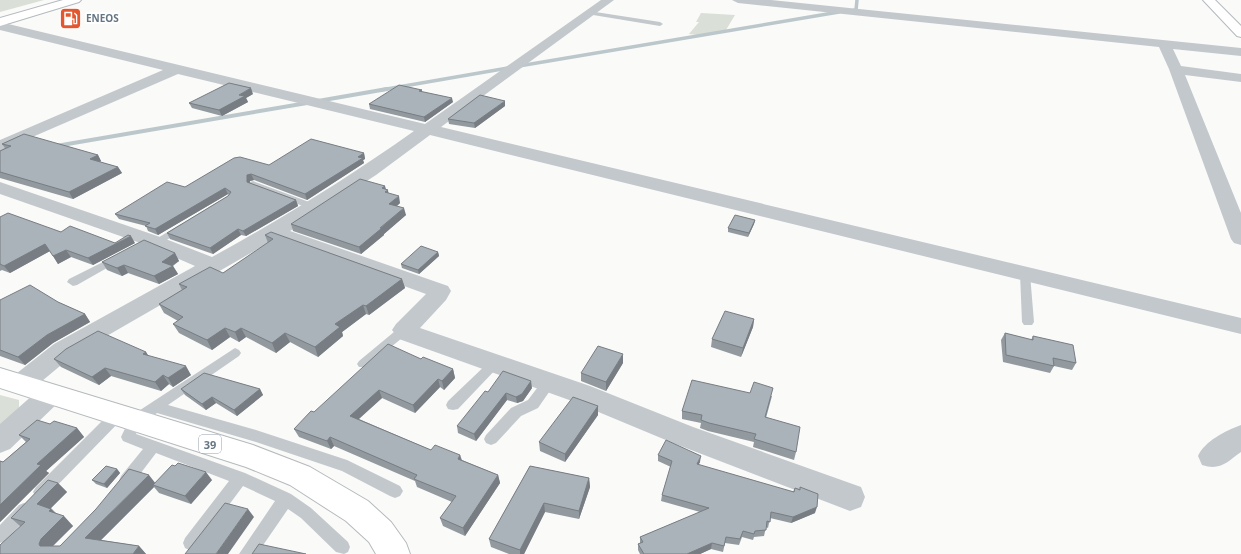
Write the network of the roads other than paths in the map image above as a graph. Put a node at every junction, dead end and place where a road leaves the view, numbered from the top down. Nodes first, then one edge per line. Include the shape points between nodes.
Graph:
1 (58, 0) edge
2 (75, 0) edge
3 (608, 0) edge
4 (738, 0) edge
5 (1209, 0) edge
6 (850, 6) edge
7 (589, 13) junction
8 (0, 17) edge
9 (0, 22) edge
10 (660, 24) dead end
11 (0, 26) edge
12 (1241, 33) edge
13 (1164, 44) junction
14 (1241, 52) edge
15 (177, 69) junction
16 (1176, 69) junction
17 (1241, 78) edge
18 (425, 129) junction
19 (0, 146) edge
20 (253, 184) edge
21 (0, 188) edge
22 (314, 207) junction
23 (188, 222) edge
24 (274, 232) junction
25 (1241, 239) edge
26 (143, 246) junction
27 (213, 265) junction
28 (1025, 274) junction
29 (74, 282) dead end
30 (1028, 322) dead end
31 (1241, 326) edge
32 (404, 330) junction
33 (234, 353) dead end
34 (495, 363) junction
35 (363, 364) dead end
36 (10, 381) edge
37 (549, 382) junction
38 (52, 394) junction
39 (453, 404) dead end
40 (136, 414) junction
41 (1241, 436) edge
42 (490, 439) dead end
43 (0, 442) edge
44 (153, 448) junction
45 (1212, 456) dead end
46 (240, 478) junction
47 (118, 490) edge
48 (395, 491) dead end
49 (850, 497) dead end
50 (286, 498) junction
51 (0, 536) edge
52 (191, 543) dead end
53 (342, 547) dead end
54 (247, 554) edge
55 (394, 554) edge

1 - 8 main road
2 - 9 main road
3 - 7 street
4 - 6 street
5 - 12 main road
6 - 13 street
7 - 10 lane
7 - 18 street
11 - 15 street
13 - 14 street
13 - 16 street
15 - 18 street
15 - 19 street
16 - 17 street
16 - 25 street
18 - 22 street via 370,171
18 - 28 street
20 - 22 lane
21 - 26 street
22 - 24 street
23 - 26 lane
24 - 27 street
24 - 32 street via 440,291
26 - 27 street
26 - 29 lane
27 - 36 street
28 - 30 lane
28 - 31 street
32 - 34 street
32 - 35 lane
33 - 40 lane
34 - 37 street
34 - 39 lane
36 - 38 main road, 39
37 - 42 lane via 533,404 516,412
37 - 49 street via 683,436
38 - 40 main road, 39
38 - 43 street
40 - 44 lane via 128,437
40 - 48 lane via 256,436 347,466
40 - 51 lane via 63,470
40 - 55 main road, 39 via 300,476 357,511 380,532
41 - 45 street
44 - 46 lane
44 - 47 lane
46 - 50 lane
46 - 52 lane
50 - 53 lane
50 - 54 lane

